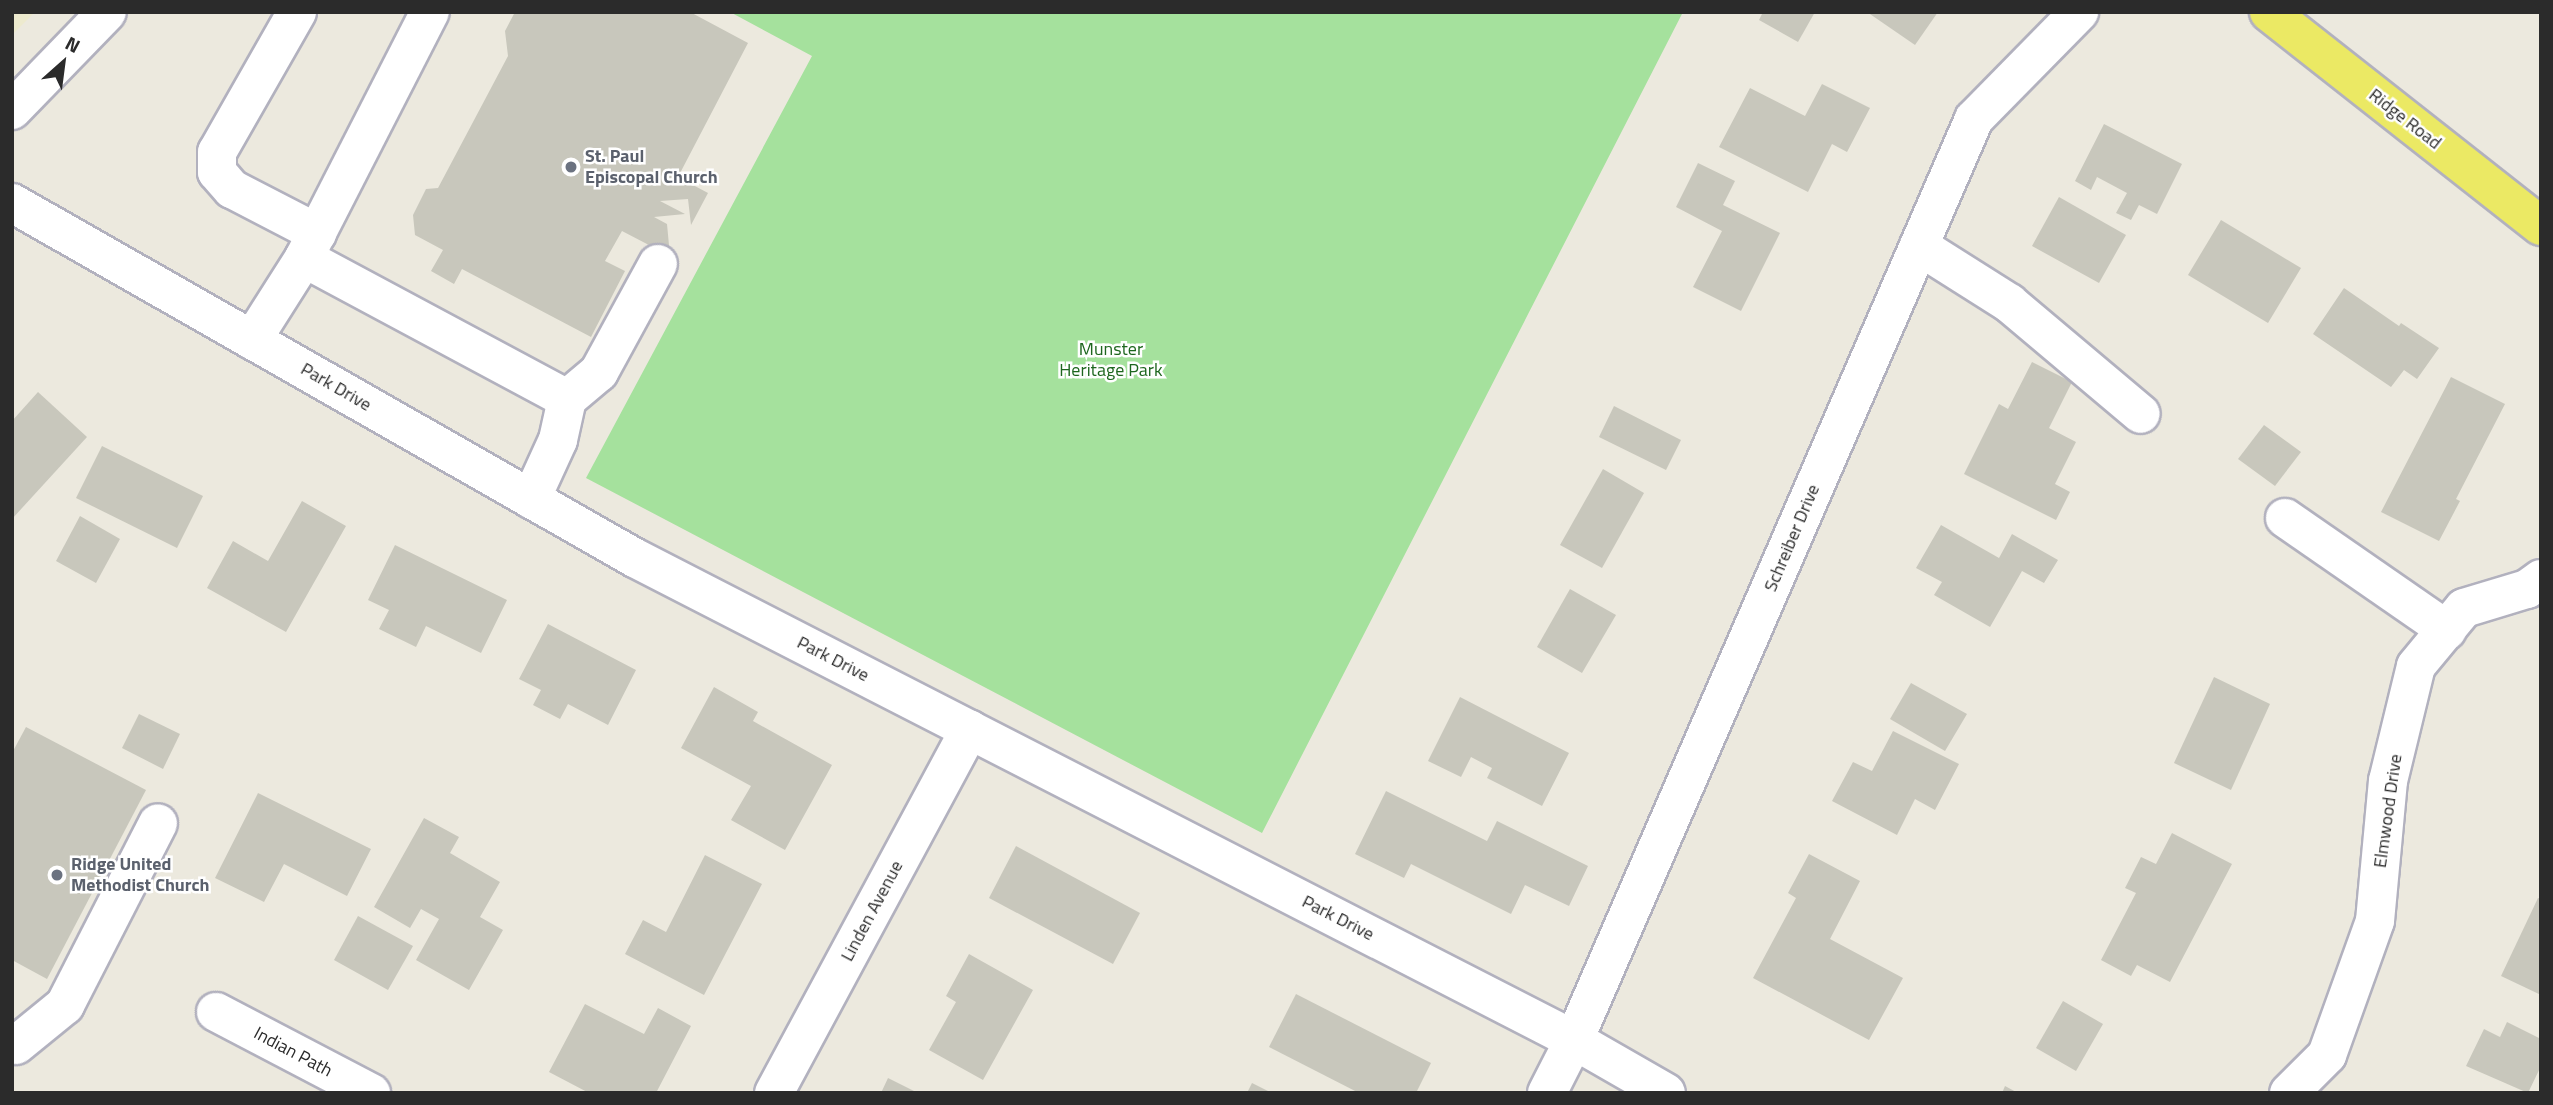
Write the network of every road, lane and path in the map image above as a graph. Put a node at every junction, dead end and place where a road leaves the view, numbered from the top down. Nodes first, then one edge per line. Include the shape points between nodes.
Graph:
1 (107, 12) edge
2 (298, 12) edge
3 (430, 12) edge
4 (2079, 12) edge
5 (2269, 12) edge
6 (12, 110) edge
7 (12, 203) edge
8 (2541, 226) edge
9 (310, 245) junction
10 (1919, 246) junction
11 (658, 264) dead end
12 (252, 340) junction
13 (567, 399) junction
14 (2141, 414) dead end
15 (531, 499) junction
16 (2285, 518) dead end
17 (2541, 579) edge
18 (2447, 630) junction
19 (970, 729) junction
20 (158, 823) dead end
21 (216, 1012) dead end
22 (1574, 1040) junction
23 (14, 1047) edge
24 (371, 1093) edge
25 (774, 1093) edge
26 (1547, 1093) edge
27 (1666, 1093) edge
28 (2290, 1093) edge

1 - 6 street
2 - 9 street via 217,152 217,172 232,189
3 - 9 street
4 - 10 street, Schreiber Drive via 1974,118
5 - 8 main road, Ridge Road
7 - 12 street, Park Drive
9 - 12 street
9 - 13 street
10 - 14 street via 2009,303
10 - 22 street, Schreiber Drive
11 - 13 street via 599,372
12 - 15 street, Park Drive
13 - 15 street via 558,440
15 - 19 street, Park Drive via 635,558
16 - 18 street
17 - 18 street, Elmwood Drive via 2527,589 2464,608
18 - 28 street, Elmwood Drive via 2416,666 2388,781 2375,921 2327,1055
19 - 22 street, Park Drive
19 - 25 street, Linden Avenue
20 - 23 street via 65,1005
21 - 24 street, Indian Path
22 - 26 street, Schreiber Drive
22 - 27 street, Park Drive

